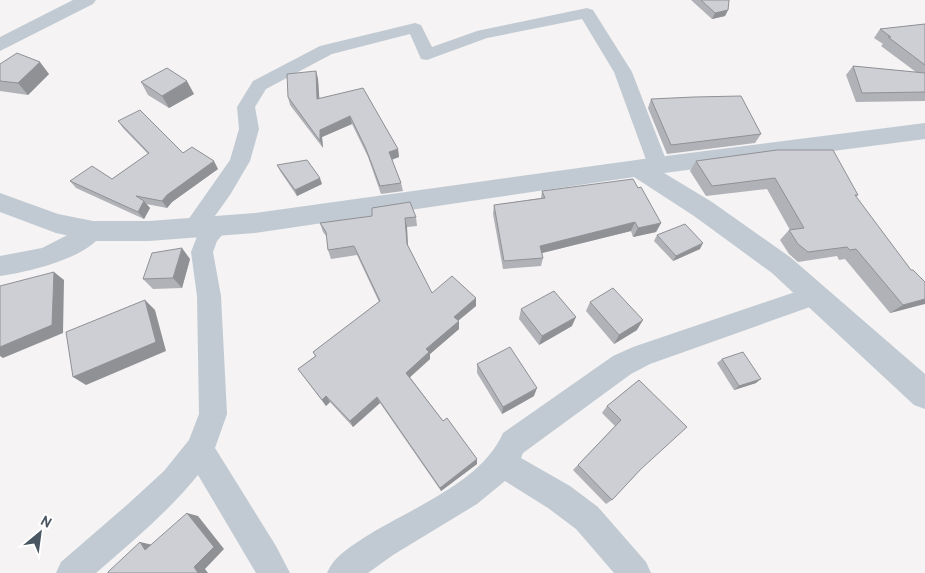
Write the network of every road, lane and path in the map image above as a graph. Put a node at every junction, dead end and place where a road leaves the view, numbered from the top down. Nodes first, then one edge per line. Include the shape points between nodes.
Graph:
1 (88, 0) edge
2 (0, 45) edge
3 (925, 131) edge
4 (648, 166) junction
5 (0, 202) edge
6 (206, 226) junction
7 (93, 231) junction
8 (0, 266) edge
9 (816, 295) junction
10 (925, 394) edge
11 (200, 449) junction
12 (503, 463) junction
13 (72, 573) edge
14 (274, 573) edge
15 (344, 573) edge
16 (635, 573) edge

1 - 2 street
3 - 4 street
4 - 6 street via 255,223
4 - 6 street via 623,72 587,14 483,34 427,55 415,28 326,50 259,85 246,107 250,130 240,160
4 - 9 street
5 - 7 street
6 - 7 street via 150,231
6 - 11 street via 208,236 202,252 208,296 213,414
7 - 8 street via 50,256
9 - 10 street
9 - 12 street via 668,345 622,365 513,443
11 - 13 street via 174,481 139,515
11 - 14 street via 212,475
12 - 15 street via 455,500 363,555
12 - 16 street via 559,496 587,518

